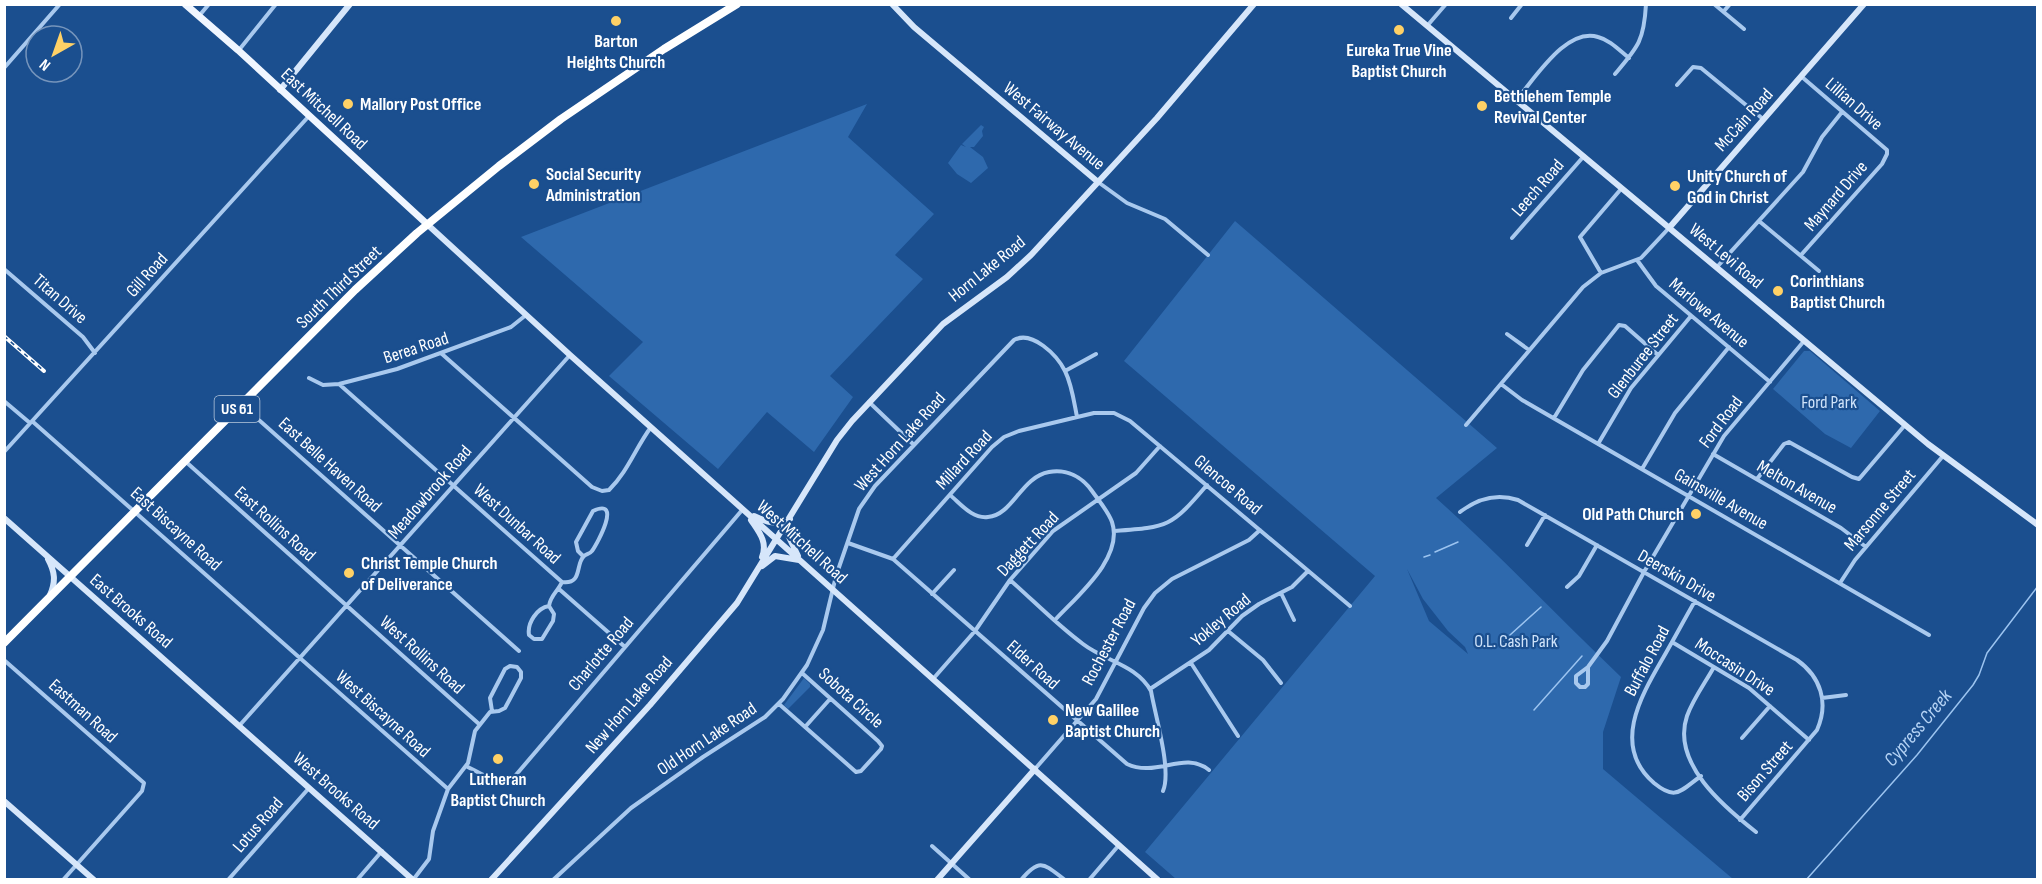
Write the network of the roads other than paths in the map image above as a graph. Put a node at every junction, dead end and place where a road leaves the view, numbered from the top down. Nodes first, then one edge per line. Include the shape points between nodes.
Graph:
1 (60, 4) edge
2 (185, 4) edge
3 (209, 4) edge
4 (276, 4) edge
5 (350, 4) edge
6 (737, 4) edge
7 (892, 4) edge
8 (1254, 4) edge
9 (1401, 4) edge
10 (1446, 4) edge
11 (1522, 4) edge
12 (1646, 4) edge
13 (1714, 4) edge
14 (1730, 4) edge
15 (1864, 4) edge
16 (1724, 11) junction
17 (199, 17) junction
18 (1511, 18) dead end
19 (1427, 26) junction
20 (1744, 28) dead end
21 (238, 50) junction
22 (1629, 58) junction
23 (4, 68) edge
24 (1615, 74) dead end
25 (1802, 77) junction
26 (1677, 85) dead end
27 (280, 90) junction
28 (1516, 100) junction
29 (1842, 112) junction
30 (309, 116) junction
31 (1763, 120) junction
32 (1887, 152) joint
33 (1584, 156) junction
34 (1098, 182) junction
35 (1622, 189) junction
36 (1759, 221) junction
37 (428, 225) junction
38 (1669, 228) junction
39 (1512, 238) dead end
40 (1208, 255) dead end
41 (1801, 255) junction
42 (1637, 260) junction
43 (1716, 267) junction
44 (4, 269) edge
45 (1819, 271) dead end
46 (1601, 273) junction
47 (525, 315) junction
48 (1691, 316) junction
49 (1507, 334) dead end
50 (1804, 341) junction
51 (1729, 347) junction
52 (1529, 350) junction
53 (95, 353) junction
54 (442, 354) junction
55 (1096, 354) dead end
56 (570, 355) junction
57 (1658, 355) junction
58 (1065, 370) junction
59 (309, 378) dead end
60 (1770, 382) junction
61 (339, 384) junction
62 (1501, 384) junction
63 (4, 401) edge
64 (869, 402) junction
65 (241, 404) junction
66 (1077, 417) junction
67 (514, 418) junction
68 (1554, 418) junction
69 (31, 422) junction
70 (1466, 425) dead end
71 (1905, 425) junction
72 (651, 427) junction
73 (1598, 444) junction
74 (914, 445) junction
75 (1160, 446) junction
76 (4, 452) edge
77 (1713, 454) junction
78 (1943, 456) junction
79 (185, 461) junction
80 (1642, 469) junction
81 (1757, 479) junction
82 (1207, 485) junction
83 (453, 486) junction
84 (950, 495) junction
85 (1688, 496) junction
86 (1098, 499) junction
87 (135, 511) junction
88 (745, 512) junction
89 (1461, 512) dead end
90 (1545, 515) junction
91 (4, 518) edge
92 (789, 519) junction
93 (2037, 525) edge
94 (1260, 530) junction
95 (1114, 531) junction
96 (777, 539) junction
97 (848, 543) junction
98 (1527, 545) dead end
99 (1597, 545) junction
100 (400, 546) junction
101 (1866, 547) junction
102 (43, 551) junction
103 (583, 556) junction
104 (893, 559) junction
105 (802, 561) junction
106 (954, 570) dead end
107 (757, 571) junction
108 (1308, 571) junction
109 (1644, 572) junction
110 (70, 577) junction
111 (1010, 580) junction
112 (562, 582) junction
113 (1840, 583) junction
114 (1567, 587) dead end
115 (559, 589) junction
116 (833, 589) junction
117 (1281, 593) junction
118 (932, 594) junction
119 (50, 596) junction
120 (1695, 601) junction
121 (347, 606) junction
122 (549, 606) junction
123 (1350, 606) dead end
124 (1055, 620) junction
125 (1294, 620) dead end
126 (975, 631) junction
127 (1228, 631) junction
128 (1929, 634) dead end
129 (1672, 642) junction
130 (4, 643) edge
131 (625, 647) junction
132 (519, 651) dead end
133 (300, 658) junction
134 (4, 660) edge
135 (1115, 663) junction
136 (1191, 663) junction
137 (1588, 667) junction
138 (1714, 667) junction
139 (802, 673) junction
140 (933, 679) junction
141 (1281, 683) dead end
142 (1150, 689) junction
143 (1846, 695) dead end
144 (1822, 698) junction
145 (830, 699) junction
146 (779, 704) junction
147 (1770, 706) junction
148 (492, 711) junction
149 (1077, 722) junction
150 (479, 724) junction
151 (239, 726) junction
152 (805, 727) junction
153 (1238, 736) dead end
154 (1742, 738) dead end
155 (1809, 740) junction
156 (466, 766) junction
157 (1165, 766) junction
158 (1035, 770) junction
159 (1209, 770) dead end
160 (1701, 776) junction
161 (309, 788) junction
162 (448, 789) junction
163 (1163, 791) dead end
164 (4, 801) edge
165 (1740, 820) junction
166 (1756, 832) dead end
167 (1119, 845) junction
168 (932, 846) dead end
169 (382, 852) junction
170 (952, 863) junction
171 (76, 864) junction
172 (63, 879) edge
173 (94, 879) edge
174 (228, 879) edge
175 (357, 879) edge
176 (413, 879) edge
177 (491, 879) edge
178 (556, 879) edge
179 (937, 879) edge
180 (970, 879) edge
181 (1021, 879) edge
182 (1065, 879) edge
183 (1089, 879) edge
184 (1158, 879) edge

1 - 23 street
2 - 17 main road, East Mitchell Road
3 - 17 street
4 - 21 street
5 - 27 main road
6 - 37 highway, South Third Street / US 61 via 561,119
7 - 34 main road, West Fairway Avenue via 914,27
8 - 34 main road, Horn Lake Road
9 - 19 main road, West Levi Road
10 - 19 street
11 - 18 street
12 - 22 street via 1644,33
13 - 16 street
14 - 16 street
15 - 25 main road, McCain Road
16 - 20 street
17 - 21 main road, East Mitchell Road
19 - 28 main road, West Levi Road
21 - 27 main road, East Mitchell Road
22 - 24 street
22 - 28 street via 1603,39 1591,35 1576,37 1562,47
25 - 29 street, Lillian Drive
25 - 31 main road, McCain Road
26 - 31 street via 1693,68 1701,68
27 - 30 main road, East Mitchell Road
28 - 33 main road, West Levi Road
29 - 32 street, Lillian Drive
29 - 36 street via 1823,135 1806,168
30 - 37 main road, East Mitchell Road
30 - 53 street, Gill Road
31 - 38 main road, McCain Road
32 - 41 street, Maynard Drive via 1882,164
33 - 35 main road, West Levi Road
33 - 39 street, Leech Road
34 - 40 street, West Fairway Avenue via 1127,203 1165,219
34 - 64 main road, Horn Lake Road via 1024,262 943,324
35 - 38 main road, West Levi Road
35 - 46 street via 1580,237
36 - 41 street
36 - 43 street
37 - 47 main road, West Mitchell Road
37 - 65 highway, South Third Street / US 61
38 - 42 street, McCain Road
38 - 43 main road, West Levi Road
41 - 45 street
42 - 46 street, McCain Road
42 - 48 street, Marlowe Avenue via 1656,286
43 - 50 main road, West Levi Road
44 - 53 street, Titan Drive via 83,337
46 - 52 street, McCain Road via 1580,291
47 - 54 street, Berea Road via 511,327
47 - 56 main road, West Mitchell Road
48 - 51 street, Marlowe Avenue
48 - 57 street, Glenburee Street
49 - 52 street
50 - 60 street, Ford Road
50 - 71 main road, West Levi Road
51 - 60 street, Marlowe Avenue
51 - 80 street via 1680,406
52 - 62 street, McCain Road
53 - 69 street, Gill Road
54 - 61 street, Berea Road
54 - 67 street
55 - 58 street
56 - 67 street, Meadowbrook Road
56 - 72 main road, West Mitchell Road
57 - 68 street via 1619,325 1582,370
57 - 73 street, Glenburee Street via 1628,392
58 - 66 street
58 - 74 street, West Horn Lake Road via 1032,339 1023,337 1011,342
59 - 61 street, Berea Road via 323,385
60 - 77 street, Ford Road
61 - 83 street, West Dunbar Road
62 - 68 street, Gainsville Avenue
62 - 70 street, McCain Road
63 - 69 street, East Biscayne Road
64 - 74 street
64 - 92 main road, Horn Lake Road via 837,440
65 - 79 highway, South Third Street / US 61
65 - 100 street, East Belle Haven Road
66 - 75 street, Glencoe Road via 1117,413
66 - 84 street, Millard Road via 1004,437
67 - 72 street via 592,487 602,491 609,490 623,474
67 - 83 street, Meadowbrook Road
68 - 73 street, Gainsville Avenue
69 - 76 street, Gill Road
69 - 87 street, East Biscayne Road
71 - 78 main road, West Levi Road
71 - 81 street via 1859,479 1790,442 1784,444
72 - 88 main road, West Mitchell Road
73 - 80 street, Gainsville Avenue
74 - 97 street, West Horn Lake Road via 864,500
75 - 82 street, Glencoe Road
75 - 86 street, Daggett Road via 1136,472
77 - 81 street, Melton Avenue
77 - 85 street, Ford Road
78 - 93 main road, West Levi Road
78 - 101 street, Marsonne Street
79 - 87 highway, South Third Street / US 61
79 - 121 street, East Rollins Road
80 - 85 street, Gainsville Avenue
81 - 101 street, Melton Avenue via 1845,530
82 - 94 street, Glencoe Road
82 - 95 street via 1170,523
83 - 100 street, Meadowbrook Road
83 - 112 street, West Dunbar Road
84 - 86 street via 973,514 990,517 1002,512 1032,479 1057,471 1081,479
84 - 104 street, Millard Road
85 - 109 street, Ford Road
85 - 113 street, Gainsville Avenue
86 - 95 street
86 - 111 street, Daggett Road via 1056,528
87 - 110 highway, South Third Street / US 61
87 - 133 street, East Biscayne Road
88 - 92 main road via 771,523
88 - 96 main road, West Mitchell Road
88 - 107 main road via 764,544
88 - 131 street, Charlotte Road
89 - 90 street, Deerskin Drive via 1478,500 1502,496
90 - 98 street
90 - 99 street, Deerskin Drive
91 - 102 main road, East Brooks Road
92 - 96 main road, Horn Lake Road
92 - 105 main road via 789,538
94 - 108 street, Glencoe Road
94 - 135 street, Rochester Road via 1249,540 1172,579 1155,593
95 - 124 street via 1106,563
96 - 105 main road, West Mitchell Road
96 - 107 main road, New Horn Lake Road
97 - 104 street, Elder Road
97 - 116 street, West Horn Lake Road
99 - 109 street, Deerskin Drive
99 - 114 street via 1579,576
100 - 121 street, Meadowbrook Road
100 - 132 street, East Belle Haven Road
101 - 113 street, Marsonne Street
102 - 110 main road, East Brooks Road
102 - 119 main road via 54,570
103 - 103 street via 591,552 608,521 604,510 594,510 576,542
103 - 112 street via 575,578
104 - 118 street, Elder Road
105 - 107 main road via 775,556
105 - 116 main road, West Mitchell Road
106 - 118 street
107 - 177 main road, New Horn Lake Road via 737,603 688,661
108 - 117 street, Yokley Road
108 - 123 street, Glencoe Road
109 - 120 street, Deerskin Drive
109 - 137 street, Ford Road
110 - 119 highway, South Third Street / US 61
110 - 151 main road, East Brooks Road
111 - 124 street
111 - 126 street, Daggett Road
112 - 115 street
113 - 128 street, Gainsville Avenue
115 - 122 street
115 - 131 street, West Dunbar Road
116 - 139 street, Old Horn Lake Road via 823,630
116 - 140 main road, West Mitchell Road
117 - 125 street
117 - 127 street, Yokley Road via 1249,611
118 - 126 street, Elder Road
119 - 130 highway, South Third Street / US 61
120 - 129 street, Buffalo Road
120 - 144 street, Deerskin Drive via 1799,662 1816,678
121 - 133 street, Meadowbrook Road
121 - 150 street, West Rollins Road
122 - 122 street via 539,610 530,625 528,632 534,639 542,639 553,621
124 - 135 street via 1086,646
126 - 140 street, Daggett Road
126 - 149 street, Elder Road
127 - 136 street, Yokley Road
127 - 141 street via 1263,660
129 - 138 street, Moccasin Drive
129 - 160 street, Buffalo Road via 1639,702 1632,733 1633,753 1645,775 1669,794
131 - 156 street, Charlotte Road via 513,777 495,780
133 - 151 street, Meadowbrook Road
133 - 162 street, West Biscayne Road
134 - 171 street, Eastman Road via 144,783 142,791
135 - 142 street via 1138,675
135 - 149 street, Rochester Road via 1096,699
136 - 142 street, Yokley Road
136 - 153 street
137 - 137 street via 1576,676 1582,688 1590,680
138 - 147 street, Moccasin Drive
138 - 160 street via 1688,713 1684,731 1688,756
139 - 145 street, Sobota Circle
139 - 146 street, Old Horn Lake Road
140 - 158 main road, West Mitchell Road
142 - 157 street
143 - 144 street
144 - 155 street via 1820,723
145 - 152 street
145 - 152 street, Sobota Circle via 882,746 861,771 853,770
146 - 152 street, Sobota Circle
146 - 178 street, Old Horn Lake Road via 632,808
147 - 154 street
147 - 155 street, Moccasin Drive
148 - 148 street via 501,711 506,706 521,676 515,666 504,671 489,700
148 - 150 street
149 - 157 street, Elder Road via 1126,764 1146,770
149 - 158 street, Rochester Road
150 - 156 street
151 - 161 main road, West Brooks Road
155 - 165 street, Bison Street
156 - 162 street
157 - 159 street, Elder Road via 1193,762
157 - 163 street
158 - 167 main road, West Mitchell Road
158 - 170 main road, Rochester Road
160 - 165 street via 1720,803
161 - 169 main road, West Brooks Road
161 - 174 street, Lotus Road
162 - 176 street via 433,831 429,859
164 - 171 main road
165 - 166 street
167 - 183 street
167 - 184 main road, West Mitchell Road
168 - 170 street
169 - 175 street
169 - 176 main road, West Brooks Road
170 - 179 main road, Rochester Road
170 - 180 street
171 - 172 street
171 - 173 main road
181 - 182 street via 1037,864

